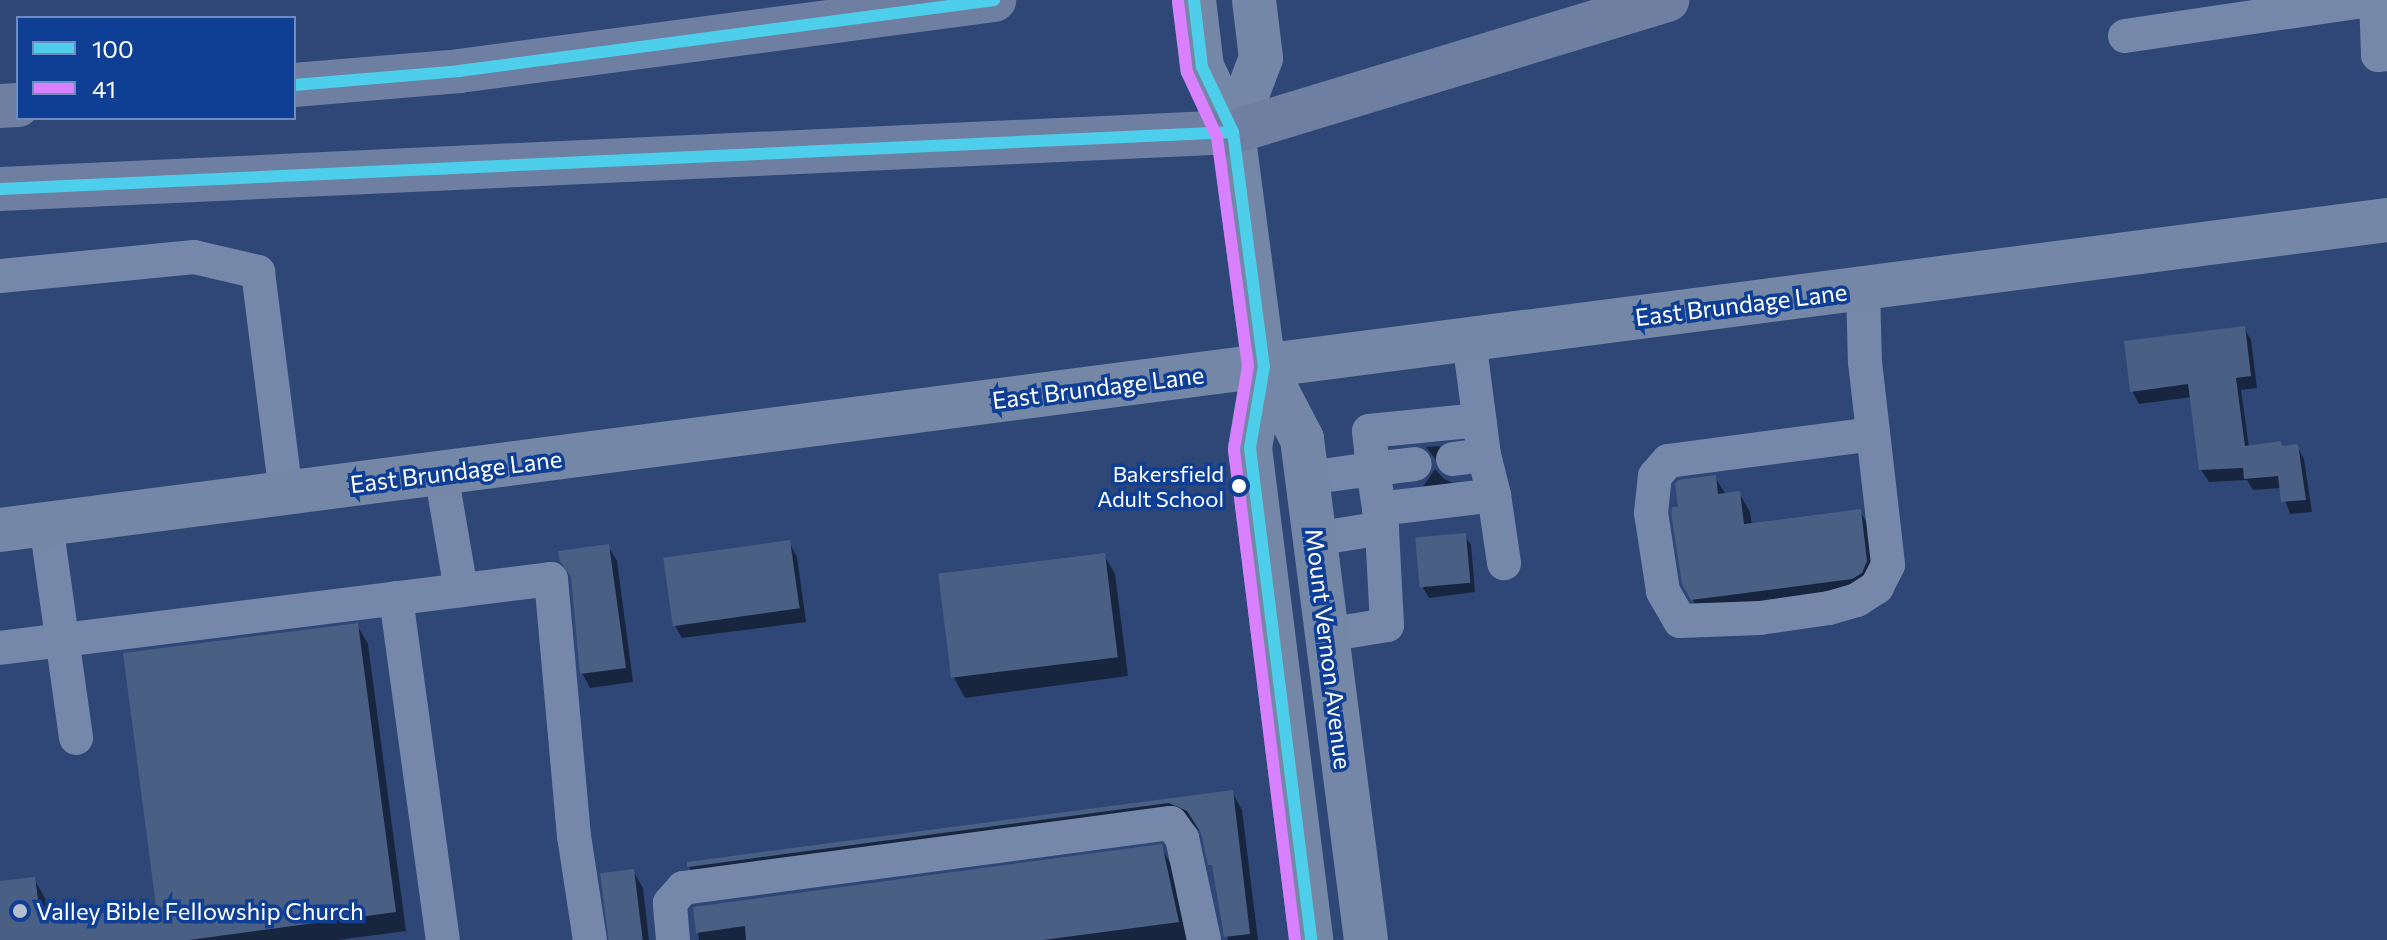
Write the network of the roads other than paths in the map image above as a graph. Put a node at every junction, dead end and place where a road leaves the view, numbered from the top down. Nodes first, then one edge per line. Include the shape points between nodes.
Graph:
1 (994, 0) edge
2 (1194, 0) edge
3 (1254, 0) edge
4 (1667, 0) edge
5 (2368, 0) edge
6 (2376, 0) edge
7 (2125, 36) dead end
8 (2387, 54) edge
9 (296, 85) edge
10 (1233, 132) junction
11 (0, 189) edge
12 (2387, 220) edge
13 (0, 276) edge
14 (1863, 288) junction
15 (1469, 339) junction
16 (1264, 366) junction
17 (1479, 420) junction
18 (1872, 434) junction
19 (1415, 464) dead end
20 (1373, 469) junction
21 (441, 473) junction
22 (1307, 478) junction
23 (286, 493) junction
24 (1494, 495) junction
25 (1380, 518) junction
26 (46, 524) junction
27 (0, 530) edge
28 (1315, 539) junction
29 (1504, 563) dead end
30 (461, 590) junction
31 (396, 598) junction
32 (1326, 635) junction
33 (62, 640) junction
34 (0, 648) edge
35 (76, 738) dead end
36 (443, 940) edge
37 (590, 940) edge
38 (673, 940) edge
39 (1204, 940) edge
40 (1311, 940) edge
41 (1366, 940) edge

1 - 9 highway via 459,71
2 - 10 main road, Mount Vernon Avenue via 1202,67
3 - 10 main road, Mount Vernon Avenue via 1261,58
4 - 10 highway
5 - 7 lane
6 - 8 lane via 2378,55
10 - 11 highway
10 - 16 main road, Mount Vernon Avenue
12 - 14 main road, East Brundage Lane
13 - 23 lane via 194,257 258,272
14 - 15 main road, East Brundage Lane
14 - 18 lane
15 - 16 main road, East Brundage Lane
15 - 17 lane
16 - 21 main road, East Brundage Lane
16 - 22 main road, Mount Vernon Avenue via 1302,439
16 - 40 main road, Mount Vernon Avenue via 1250,448
17 - 20 lane via 1369,431
17 - 24 lane via 1469,457
18 - 18 lane via 1888,565 1877,587 1857,600 1760,618 1680,621 1663,591 1651,513 1655,476 1668,461
19 - 20 lane
20 - 22 lane
20 - 25 lane
21 - 23 main road, East Brundage Lane
21 - 30 lane
22 - 28 main road, Mount Vernon Avenue
23 - 26 main road, East Brundage Lane
24 - 25 lane
24 - 29 lane
25 - 28 lane
25 - 32 lane via 1387,625
26 - 27 main road, East Brundage Lane
26 - 33 lane
28 - 32 main road, Mount Vernon Avenue
30 - 31 lane
30 - 37 lane via 551,579 574,836
31 - 33 lane
31 - 36 lane
32 - 41 main road, Mount Vernon Avenue
33 - 34 lane
33 - 35 lane
38 - 39 lane via 670,903 683,888 1171,823 1182,838

